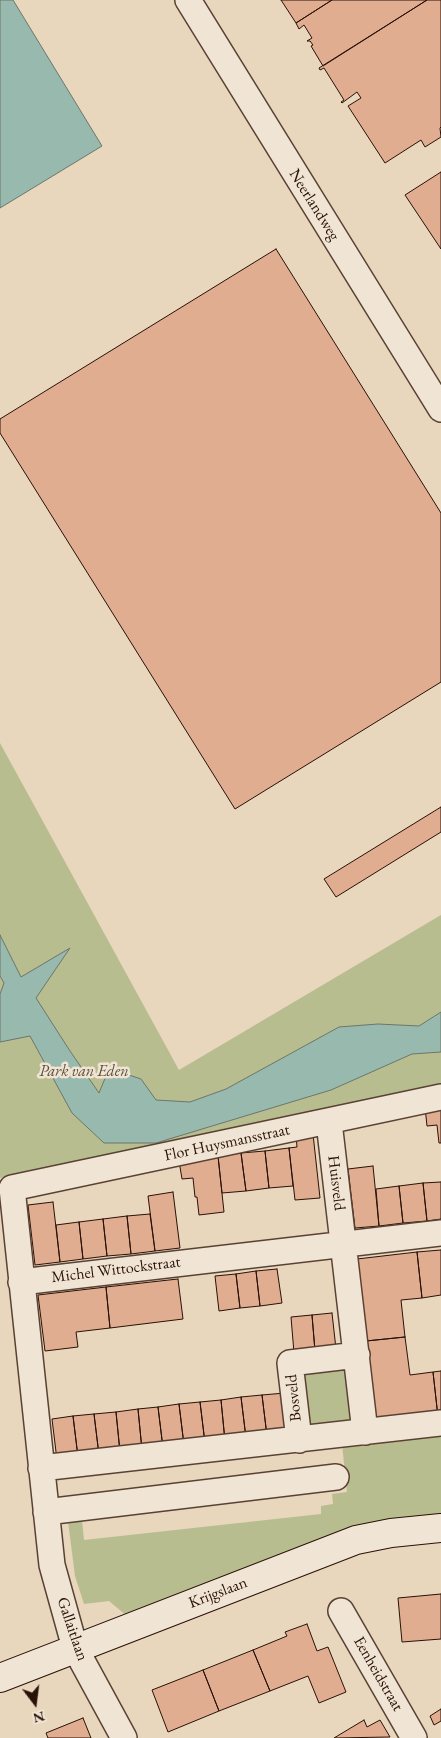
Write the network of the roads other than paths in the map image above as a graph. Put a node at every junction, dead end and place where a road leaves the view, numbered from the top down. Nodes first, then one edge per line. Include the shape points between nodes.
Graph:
1 (188, 0) edge
2 (441, 409) edge
3 (441, 1097) edge
4 (329, 1122) junction
5 (441, 1233) edge
6 (344, 1243) junction
7 (21, 1282) junction
8 (357, 1355) junction
9 (441, 1423) edge
10 (365, 1432) junction
11 (298, 1440) junction
12 (41, 1468) junction
13 (336, 1477) dead end
14 (46, 1512) junction
15 (441, 1528) edge
16 (341, 1610) dead end
17 (75, 1648) junction
18 (0, 1678) edge
19 (124, 1738) edge
20 (414, 1738) edge

1 - 2 street, Neerlandweg
3 - 4 street, Flor Huysmansstraat
4 - 6 street, Huisveld
4 - 7 street, Flor Huysmansstraat via 12,1188
5 - 6 street, Michel Wittockstraat
6 - 7 street, Michel Wittockstraat
6 - 8 street
7 - 12 street
8 - 10 street
8 - 11 street, Bosveld via 290,1363
9 - 10 street
10 - 11 street
11 - 12 street
12 - 14 street
13 - 14 street
14 - 17 street, Gallaitlaan via 54,1574
15 - 17 street, Krijgslaan via 356,1540
16 - 20 street, Eenheidstraat
17 - 18 street, Krijgslaan
17 - 19 street, Gallaitlaan

